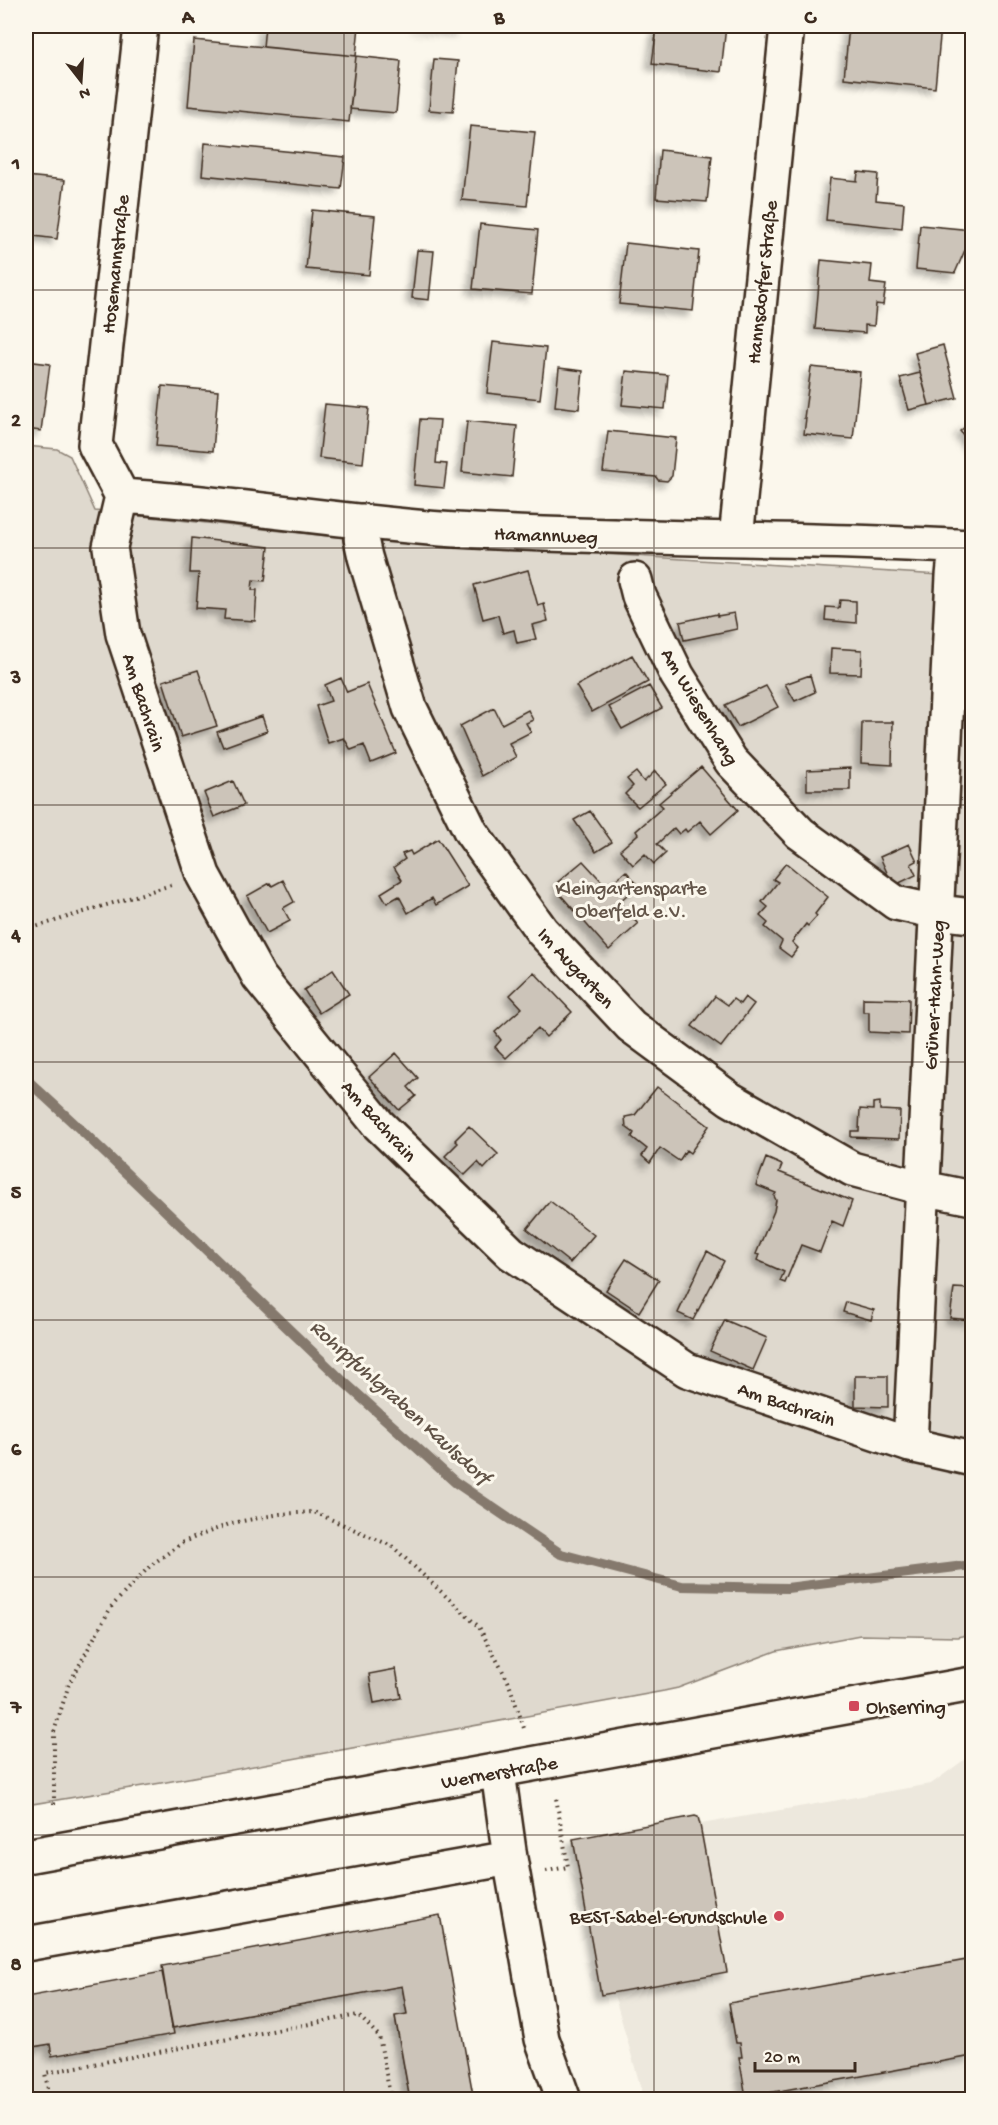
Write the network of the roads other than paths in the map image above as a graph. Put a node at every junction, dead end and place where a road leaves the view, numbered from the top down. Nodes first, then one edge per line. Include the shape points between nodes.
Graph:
1 (141, 26) edge
2 (787, 26) edge
3 (122, 496) junction
4 (362, 521) junction
5 (736, 539) junction
6 (964, 547) edge
7 (635, 580) dead end
8 (938, 912) junction
9 (972, 916) edge
10 (923, 1188) junction
11 (972, 1198) edge
12 (910, 1445) junction
13 (972, 1459) edge
14 (972, 1684) edge
15 (498, 1772) junction
16 (26, 1856) edge
17 (511, 1867) junction
18 (26, 1944) edge
19 (564, 2100) edge

1 - 3 street, Hosemannstraße via 95,445
2 - 5 street, Hannsdorfer Straße
3 - 4 street, Hamannweg
3 - 12 street, Am Bachrain via 110,547 123,634 202,875 259,977 378,1125 512,1253 687,1370
4 - 5 street, Hamannweg via 466,530
4 - 10 street, Im Augarten via 365,557 410,708 471,832 542,932 631,1026 730,1099 852,1169
5 - 6 street, Hamannweg
6 - 8 street, Grüner-Hahn-Weg via 953,576
7 - 8 street, Am Wiesenhang via 677,675 731,761 800,832 896,903
8 - 9 street, Am Wiesenhang
8 - 10 street, Grüner-Hahn-Weg
10 - 11 street, Im Augarten
10 - 12 street, Grüner-Hahn-Weg
12 - 13 street, Am Bachrain
14 - 15 street, Wernerstraße
15 - 16 street, Wernerstraße
15 - 17 street
17 - 18 street
17 - 19 street via 542,2039

